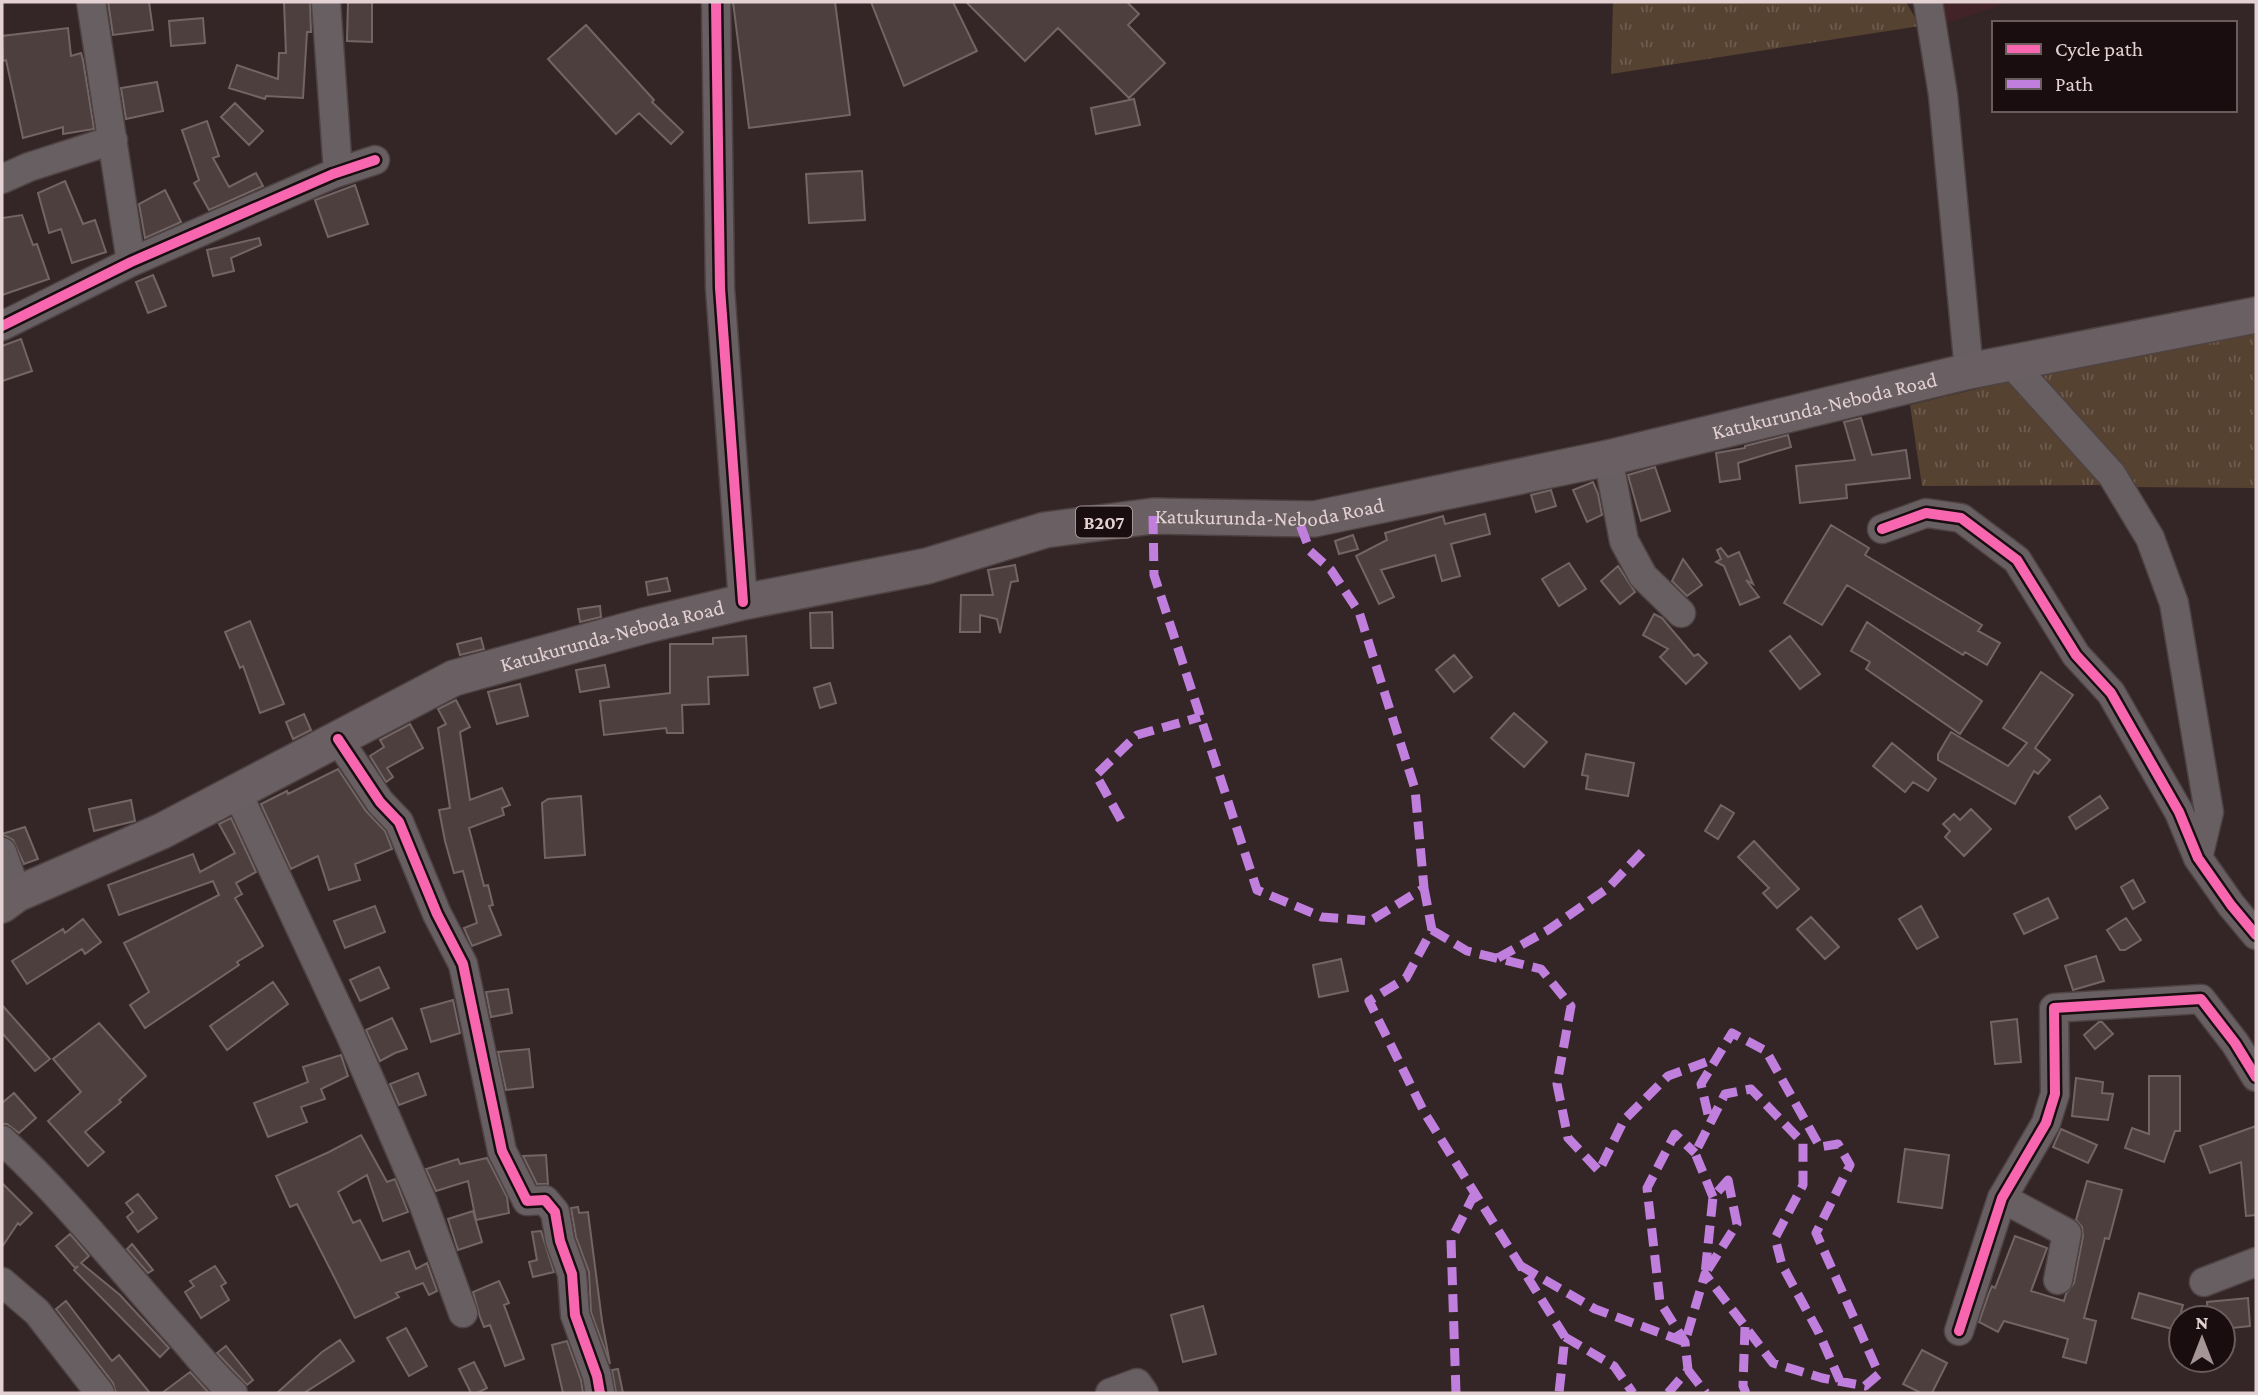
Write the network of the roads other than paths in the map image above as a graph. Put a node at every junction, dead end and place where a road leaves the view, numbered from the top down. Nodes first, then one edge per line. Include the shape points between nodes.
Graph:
1 (90, 2) edge
2 (326, 2) edge
3 (716, 2) edge
4 (1928, 2) edge
5 (113, 140) junction
6 (376, 160) dead end
7 (338, 172) junction
8 (2, 179) edge
9 (131, 262) junction
10 (2256, 315) edge
11 (2, 326) edge
12 (2011, 363) junction
13 (1969, 371) junction
14 (1608, 458) junction
15 (1882, 529) dead end
16 (743, 602) junction
17 (1681, 613) dead end
18 (338, 739) junction
19 (237, 792) junction
20 (2, 852) edge
21 (2198, 858) junction
22 (10, 900) edge
23 (2256, 935) edge
24 (2256, 1077) edge
25 (2, 1140) edge
26 (2003, 1198) junction
27 (2256, 1262) edge
28 (2058, 1280) dead end
29 (2, 1282) edge
30 (2204, 1282) dead end
31 (463, 1313) dead end
32 (1959, 1331) dead end
33 (100, 1393) edge
34 (233, 1393) edge
35 (600, 1393) edge
36 (1110, 1393) edge
37 (1144, 1393) edge

1 - 5 street
2 - 7 street
3 - 16 street via 720,288
4 - 13 street via 1943,95
5 - 8 street
5 - 9 street
6 - 7 street
7 - 9 street
9 - 11 street
10 - 12 main road, Katukurunda-Neboda Road / B207
12 - 13 main road, Katukurunda-Neboda Road / B207
12 - 21 street via 2112,475 2150,538 2174,603 2209,812
13 - 14 main road, Katukurunda-Neboda Road / B207
14 - 16 main road, Katukurunda-Neboda Road / B207 via 1314,519 1153,516 1045,530 927,566
14 - 17 street via 1624,541 1643,576
15 - 21 street via 1926,513 1961,518 2017,560 2077,655 2111,693 2179,812
16 - 18 main road, Katukurunda-Neboda Road / B207 via 454,678
18 - 19 main road, Katukurunda-Neboda Road / B207
18 - 35 street via 399,822 463,964 502,1151 527,1201 545,1200 555,1212 572,1274 575,1315
19 - 22 main road, Katukurunda-Neboda Road / B207
19 - 31 street via 371,1083 423,1203
20 - 22 street
21 - 23 street
24 - 26 street via 2201,999 2054,1008 2055,1094 2046,1123
25 - 34 street via 89,1230
26 - 28 street via 2067,1233
26 - 32 street
27 - 30 street
29 - 33 street via 37,1312
36 - 37 street via 1137,1382

